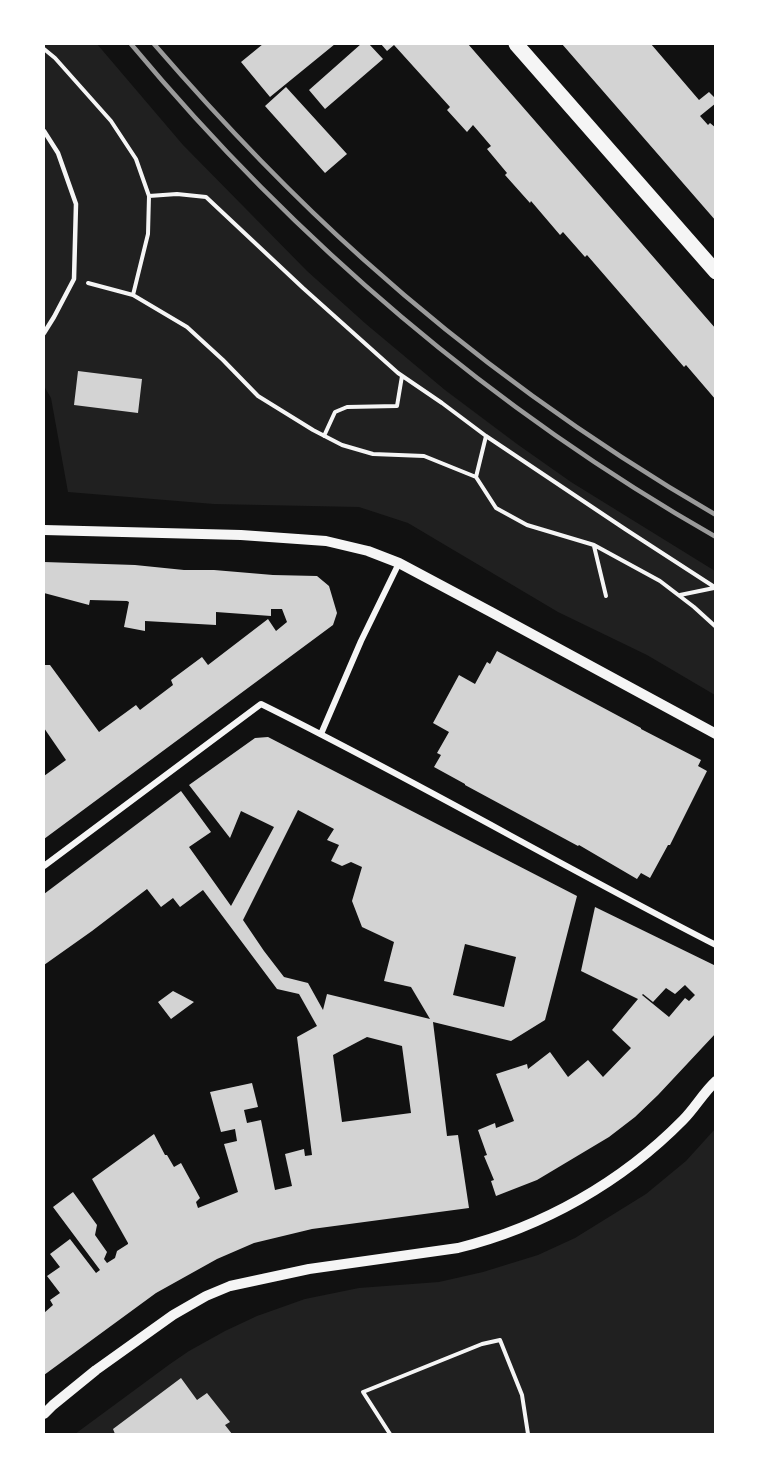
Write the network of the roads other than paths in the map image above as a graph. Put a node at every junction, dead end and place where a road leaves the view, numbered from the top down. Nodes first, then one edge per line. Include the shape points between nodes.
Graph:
1 (516, 44) edge
2 (44, 131) edge
3 (716, 272) edge
4 (44, 333) edge
5 (44, 530) edge
6 (399, 563) junction
7 (321, 734) junction
8 (716, 734) edge
9 (44, 866) edge
10 (716, 945) edge
11 (716, 1081) edge
12 (44, 1414) edge

1 - 3 main road
2 - 4 lane via 58,153 76,204 74,279
5 - 6 street via 326,540 368,550
6 - 7 street
6 - 8 street
7 - 9 street via 261,704
7 - 10 street
11 - 12 street via 682,1121 634,1164 538,1222 458,1248 309,1269 230,1286 173,1315 96,1370

